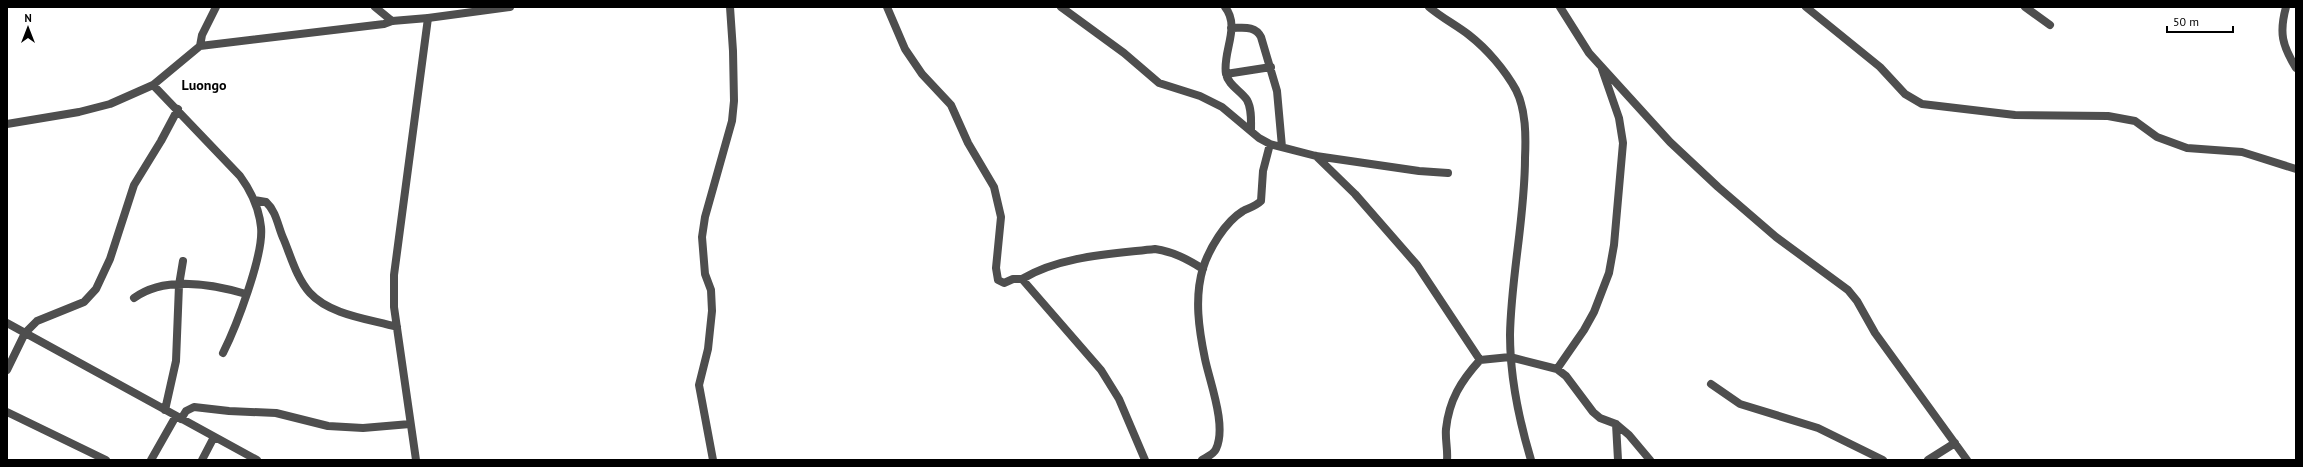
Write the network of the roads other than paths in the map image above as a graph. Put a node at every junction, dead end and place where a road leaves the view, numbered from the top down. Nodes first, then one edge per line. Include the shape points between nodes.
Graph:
1 (216, 7) edge
2 (376, 7) edge
3 (510, 7) edge
4 (730, 7) edge
5 (887, 7) edge
6 (1061, 7) edge
7 (1225, 7) edge
8 (1429, 7) edge
9 (1560, 7) edge
10 (1806, 7) edge
11 (2025, 7) edge
12 (2286, 7) edge
13 (428, 18) junction
14 (392, 21) junction
15 (2050, 25) dead end
16 (1231, 28) junction
17 (200, 46) junction
18 (1601, 66) junction
19 (1271, 67) junction
20 (2296, 68) edge
21 (1226, 74) junction
22 (152, 85) junction
23 (178, 109) junction
24 (7, 124) edge
25 (1251, 131) junction
26 (1270, 144) junction
27 (1282, 147) junction
28 (1316, 156) junction
29 (2296, 169) edge
30 (1448, 173) dead end
31 (254, 200) junction
32 (184, 261) dead end
33 (1203, 269) junction
34 (1022, 279) junction
35 (179, 285) junction
36 (246, 294) junction
37 (134, 298) dead end
38 (7, 323) edge
39 (397, 327) junction
40 (25, 333) junction
41 (223, 354) dead end
42 (1510, 357) junction
43 (1480, 360) junction
44 (1557, 369) junction
45 (7, 370) edge
46 (1711, 384) dead end
47 (165, 410) junction
48 (7, 412) edge
49 (179, 418) junction
50 (410, 424) junction
51 (1616, 424) junction
52 (214, 437) junction
53 (1954, 442) junction
54 (106, 460) edge
55 (151, 460) edge
56 (202, 460) edge
57 (257, 460) edge
58 (416, 460) edge
59 (713, 460) edge
60 (1145, 460) edge
61 (1202, 460) edge
62 (1447, 460) edge
63 (1531, 460) edge
64 (1618, 460) edge
65 (1650, 460) edge
66 (1883, 460) edge
67 (1928, 460) edge
68 (1967, 460) edge

1 - 17 street via 202,35
2 - 14 street
3 - 13 street
4 - 59 street via 734,58 732,121 705,217 702,237 705,274 712,290 712,311 708,349 699,385
5 - 34 street via 905,49 922,74 951,105 968,143 994,187 1001,217 996,268 998,280 1004,283
6 - 25 street via 1124,53 1159,83 1211,101
7 - 16 street via 1231,17
8 - 42 street via 1469,35 1496,62 1516,90 1523,114 1526,141 1525,198 1512,298
9 - 18 street via 1589,53
10 - 29 street via 1880,67 1905,94 1922,104 2015,115 2135,121 2157,136 2187,148 2242,152
11 - 15 street
12 - 20 street via 2282,36 2285,50
13 - 14 street
13 - 39 street via 394,275
14 - 17 street via 310,34
16 - 19 street via 1253,28 1258,31
16 - 21 street
17 - 22 street
18 - 44 street via 1619,118 1624,144 1614,244 1609,273 1594,312
18 - 53 street via 1670,142 1718,187 1776,237 1848,290 1858,301 1875,333
19 - 21 street
19 - 27 street via 1280,114
21 - 25 street via 1229,82 1248,102
22 - 23 street
22 - 24 street via 93,109
23 - 31 street via 240,176
23 - 40 street via 134,185 110,259 96,289 84,302 37,321
25 - 26 street
26 - 27 street
26 - 33 street via 1261,201 1242,212 1220,236
27 - 28 street
28 - 30 street
28 - 43 street via 1355,194 1417,265
31 - 36 street via 261,228 261,243
31 - 39 street via 266,202 274,212 279,229 309,292 321,302 342,311
32 - 35 street
33 - 34 street via 1183,256 1155,249 1061,263 1038,269
33 - 61 street via 1198,312 1205,358 1217,408 1219,437 1213,453
34 - 60 street via 1101,370 1119,399
35 - 36 street via 220,288
35 - 37 street via 151,288
35 - 47 street via 176,361
36 - 41 street via 234,332
38 - 40 street
39 - 50 street
40 - 45 street
40 - 47 street
42 - 43 street
42 - 44 street
42 - 63 street via 1521,429
43 - 62 street via 1462,379 1452,402 1446,430
44 - 51 street via 1566,376 1592,412
46 - 66 street via 1740,404 1818,428
47 - 49 street
48 - 54 street
49 - 50 street via 194,407 229,412 276,413 328,426 363,428
49 - 52 street
49 - 55 street
50 - 58 street
51 - 64 street
51 - 65 street
52 - 56 street
52 - 57 street
53 - 67 street
53 - 68 street

